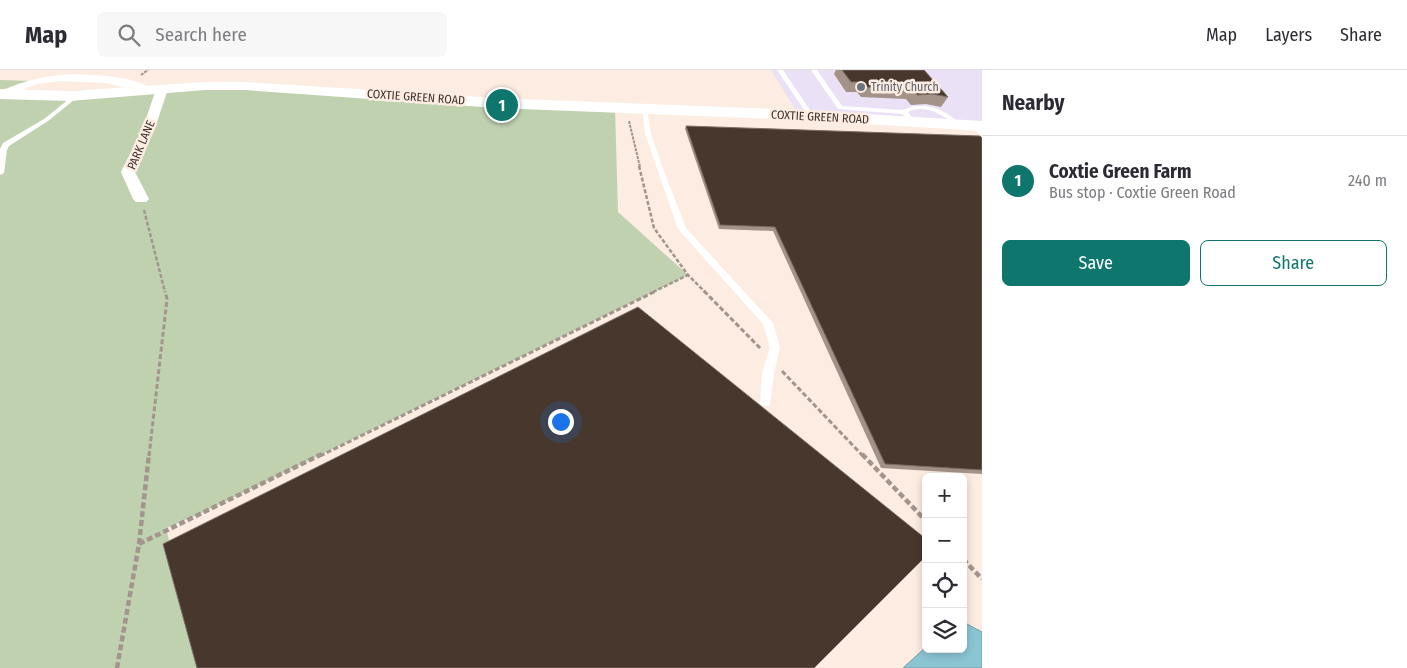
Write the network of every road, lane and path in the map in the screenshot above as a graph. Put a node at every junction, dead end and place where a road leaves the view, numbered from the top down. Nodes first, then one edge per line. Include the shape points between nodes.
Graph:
1 (780, 70) edge
2 (814, 70) edge
3 (154, 89) junction
4 (1, 94) edge
5 (76, 96) junction
6 (644, 109) junction
7 (811, 116) junction
8 (908, 117) junction
9 (973, 127) edge
10 (3, 147) edge
11 (0, 173) edge
12 (141, 199) joint
13 (688, 275) dead end
14 (766, 403) dead end
15 (139, 544) junction
16 (967, 563) edge
17 (982, 578) edge
18 (117, 668) edge

1 - 7 lane
2 - 8 lane via 840,108
3 - 4 street via 130,82 50,79
3 - 5 street, COXTIE GREEN ROAD
3 - 6 street, COXTIE GREEN ROAD via 245,86
3 - 12 street, PARK LANE via 149,128 128,172
4 - 5 street, COXTIE GREEN ROAD
5 - 10 lane
6 - 7 street, COXTIE GREEN ROAD
6 - 14 lane via 648,134 682,229 768,323 775,348 768,373
7 - 8 street, COXTIE GREEN ROAD
8 - 9 street, COXTIE GREEN ROAD
10 - 11 lane
12 - 15 path via 167,299
13 - 15 path
15 - 18 path
16 - 17 path

